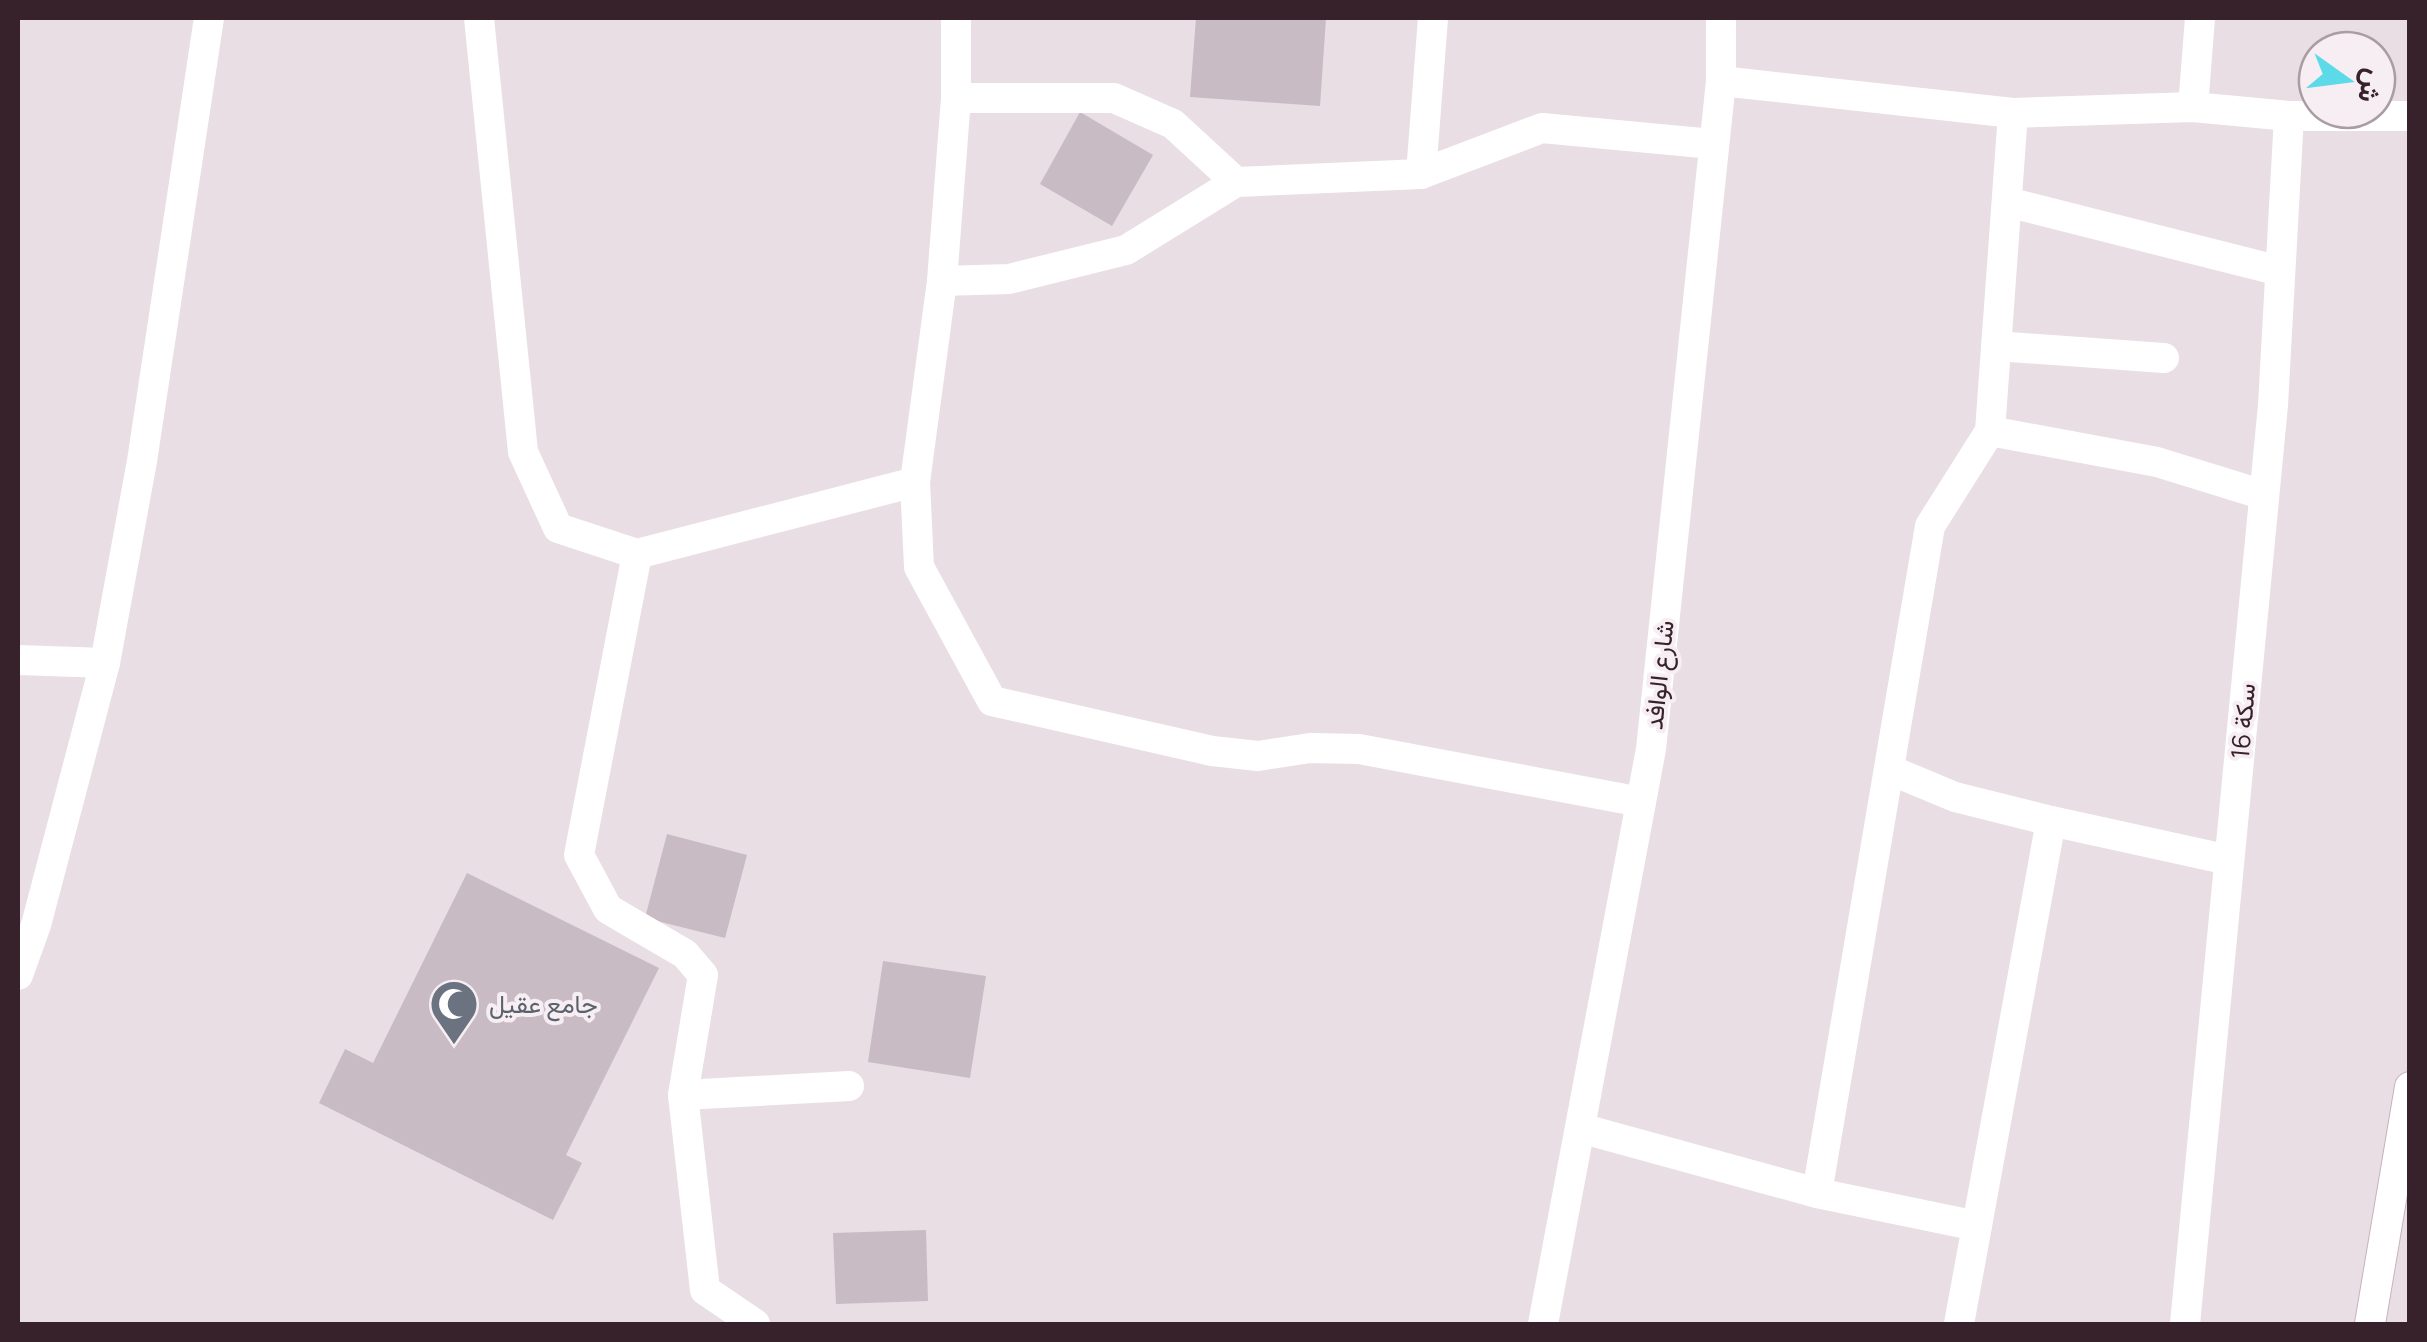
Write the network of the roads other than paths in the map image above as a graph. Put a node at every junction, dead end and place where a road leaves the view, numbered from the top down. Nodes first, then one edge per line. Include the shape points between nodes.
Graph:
1 (209, 18) edge
2 (478, 18) edge
3 (956, 18) edge
4 (1433, 18) edge
5 (1721, 18) edge
6 (2200, 18) edge
7 (1721, 81) junction
8 (956, 98) junction
9 (2193, 107) junction
10 (2013, 113) junction
11 (2289, 116) junction
12 (2410, 116) edge
13 (1713, 144) junction
14 (1421, 174) junction
15 (1236, 182) junction
16 (2006, 202) junction
17 (2280, 272) junction
18 (942, 281) junction
19 (1996, 346) junction
20 (2164, 358) dead end
21 (1990, 431) junction
22 (915, 482) junction
23 (2264, 495) junction
24 (637, 554) junction
25 (18, 660) edge
26 (105, 662) junction
27 (1890, 770) junction
28 (1642, 802) junction
29 (2050, 821) junction
30 (2230, 860) junction
31 (18, 975) edge
32 (849, 1086) dead end
33 (2410, 1086) edge
34 (683, 1095) junction
35 (1580, 1128) junction
36 (1817, 1193) junction
37 (1977, 1226) junction
38 (755, 1324) edge
39 (1543, 1324) edge
40 (1960, 1324) edge
41 (2185, 1324) edge
42 (2370, 1324) edge

1 - 26 street
2 - 24 street via 524,452 558,528
3 - 8 street
4 - 14 street
5 - 7 street, شارع الوافد
6 - 9 street
7 - 10 street
7 - 13 street, شارع الوافد
8 - 15 street via 1114,98 1173,124
8 - 18 street
9 - 10 street
9 - 11 street
10 - 16 street
11 - 12 street
11 - 17 street, سكة 16
13 - 14 street via 1542,128
13 - 28 street, شارع الوافد
14 - 15 street
15 - 18 street via 1126,250 1010,280
16 - 17 street
16 - 19 street
17 - 23 street, سكة 16
18 - 22 street
19 - 20 street
19 - 21 street
21 - 23 street via 2157,462
21 - 27 street via 1930,526
22 - 24 street
22 - 28 street via 919,568 992,702 1212,751 1258,756 1359,749
23 - 30 street, سكة 16
24 - 34 street via 579,855 608,909 684,954 704,975
25 - 26 street
26 - 31 street
27 - 29 street via 1955,797
27 - 36 street
28 - 35 street, شارع الوافد
29 - 30 street
29 - 37 street
30 - 41 street, سكة 16
32 - 34 street
33 - 42 street
34 - 38 street via 705,1290
35 - 36 street
35 - 39 street, شارع الوافد
36 - 37 street
37 - 40 street

